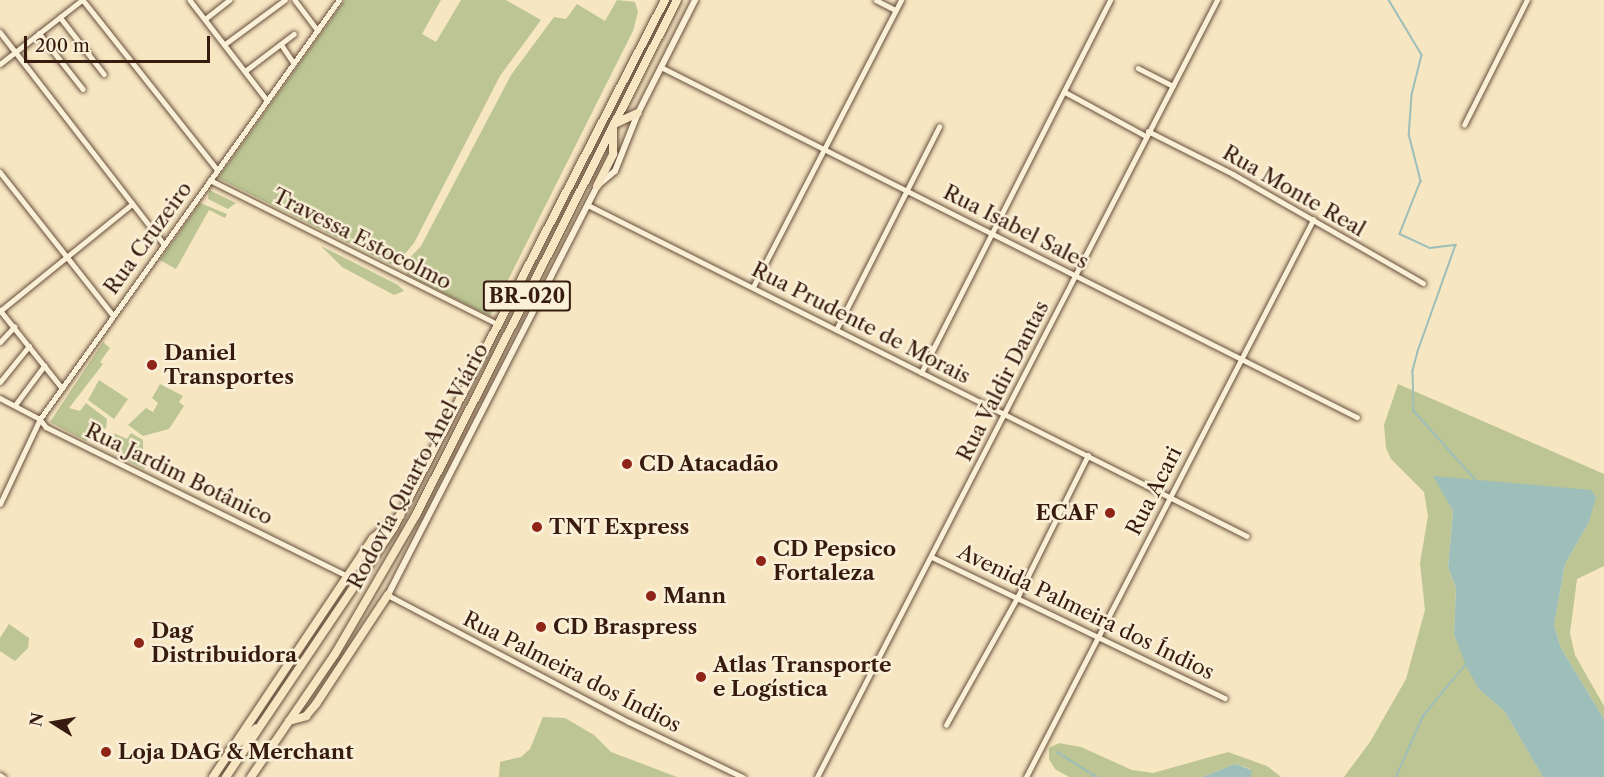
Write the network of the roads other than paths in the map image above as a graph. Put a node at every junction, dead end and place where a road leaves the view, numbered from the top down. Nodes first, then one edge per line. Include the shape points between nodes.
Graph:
1 (82, 0) edge
2 (190, 0) edge
3 (229, 0) edge
4 (285, 0) edge
5 (295, 0) edge
6 (665, 0) edge
7 (677, 0) edge
8 (695, 0) edge
9 (876, 0) edge
10 (900, 0) edge
11 (1110, 0) edge
12 (1216, 0) edge
13 (1527, 0) edge
14 (336, 1) edge
15 (896, 10) junction
16 (60, 17) junction
17 (205, 19) junction
18 (318, 30) junction
19 (0, 32) edge
20 (39, 33) junction
21 (294, 34) dead end
22 (225, 44) junction
23 (281, 44) junction
24 (15, 52) junction
25 (294, 63) junction
26 (0, 64) edge
27 (661, 66) junction
28 (1138, 68) dead end
29 (245, 71) junction
30 (104, 75) dead end
31 (1173, 86) junction
32 (83, 89) dead end
33 (1065, 92) junction
34 (267, 100) junction
35 (638, 113) junction
36 (1464, 125) dead end
37 (614, 126) junction
38 (939, 127) dead end
39 (1147, 133) junction
40 (824, 148) junction
41 (217, 169) junction
42 (0, 172) edge
43 (210, 180) junction
44 (597, 186) junction
45 (907, 191) junction
46 (132, 204) junction
47 (588, 205) junction
48 (1313, 220) junction
49 (991, 234) junction
50 (163, 243) junction
51 (66, 258) junction
52 (1076, 275) junction
53 (1423, 283) dead end
54 (753, 287) junction
55 (0, 311) edge
56 (113, 315) junction
57 (500, 326) junction
58 (14, 327) junction
59 (836, 330) junction
60 (0, 342) edge
61 (29, 346) junction
62 (1241, 360) junction
63 (44, 366) junction
64 (921, 373) junction
65 (0, 382) edge
66 (62, 388) junction
67 (0, 398) edge
68 (15, 405) junction
69 (1004, 413) junction
70 (1357, 417) dead end
71 (40, 418) junction
72 (1088, 455) junction
73 (1170, 497) junction
74 (1, 501) edge
75 (400, 516) junction
76 (1247, 536) dead end
77 (932, 557) junction
78 (347, 576) junction
79 (358, 582) junction
80 (374, 590) junction
81 (388, 595) junction
82 (1018, 596) junction
83 (1099, 637) junction
84 (1225, 698) dead end
85 (267, 717) junction
86 (289, 721) junction
87 (946, 725) dead end
88 (229, 751) junction
89 (213, 777) edge
90 (226, 777) edge
91 (251, 777) edge
92 (743, 777) edge
93 (817, 777) edge
94 (1026, 777) edge

1 - 16 street
1 - 41 street
2 - 17 street
3 - 17 street
4 - 22 street
5 - 18 street
6 - 57 highway, Rodovia Quarto Anel Viário / BR-020
7 - 37 highway, Rodovia Quarto Anel Viário / BR-020
8 - 27 street
9 - 15 street
10 - 15 street
11 - 33 street
12 - 31 street, Rua Valdir Dantas
13 - 36 street
14 - 18 street, Rua Cruzeiro
15 - 40 street
16 - 20 street
16 - 30 street
17 - 22 street
18 - 25 street, Rua Cruzeiro
19 - 24 street
20 - 24 street
20 - 32 street
21 - 23 street
22 - 29 street
23 - 25 street
23 - 29 street
24 - 26 street
24 - 46 street
25 - 34 street, Rua Cruzeiro
27 - 35 street
27 - 40 street, Rua Isabel Sales
28 - 31 street
29 - 34 street
31 - 39 street, Rua Valdir Dantas
33 - 39 street, Rua Monte Real
33 - 49 street
34 - 41 street, Rua Cruzeiro
35 - 37 highway
35 - 44 street via 615,171
37 - 44 highway via 613,154
37 - 80 highway, Rodovia Quarto Anel Viário / BR-020
38 - 45 street
39 - 48 street, Rua Monte Real
39 - 52 street, Rua Valdir Dantas
40 - 45 street, Rua Isabel Sales
40 - 54 street
41 - 43 street, Rua Cruzeiro
42 - 51 street
43 - 50 street, Rua Cruzeiro
43 - 57 street, Travessa Estocolmo
44 - 47 street
45 - 49 street, Rua Isabel Sales
45 - 59 street
46 - 50 street
46 - 51 street
47 - 54 street, Rua Prudente de Morais
47 - 81 street
48 - 53 street, Rua Monte Real
48 - 62 street, Rua Acari
49 - 52 street, Rua Isabel Sales
49 - 64 street
50 - 56 street, Rua Cruzeiro
51 - 55 street
51 - 56 street
52 - 62 street, Rua Isabel Sales
52 - 69 street, Rua Valdir Dantas
54 - 59 street, Rua Prudente de Morais
55 - 58 street
56 - 66 street, Rua Cruzeiro
57 - 75 highway, Rodovia Quarto Anel Viário / BR-020
58 - 60 street
58 - 61 street
59 - 64 street, Rua Prudente de Morais
61 - 63 street
61 - 65 street
62 - 70 street, Rua Isabel Sales
62 - 73 street, Rua Acari
63 - 66 street
63 - 68 street
64 - 69 street, Rua Prudente de Morais
66 - 71 street, Rua Cruzeiro
67 - 68 street, Rua Jardim Botânico
68 - 71 street, Rua Jardim Botânico
69 - 72 street, Rua Prudente de Morais
69 - 77 street, Rua Valdir Dantas
71 - 74 street, Rua Cruzeiro
71 - 78 street, Rua Jardim Botânico via 46,427
72 - 73 street, Rua Prudente de Morais
72 - 82 street
73 - 76 street, Rua Prudente de Morais
73 - 83 street, Rua Acari
75 - 78 main road, BR-020 via 373,538
75 - 79 highway, Rodovia Quarto Anel Viário / BR-020
77 - 82 street, Avenida Palmeira dos Índios
77 - 93 street, Rua Valdir Dantas
78 - 88 main road, BR-020
79 - 80 highway
79 - 85 highway, Rodovia Quarto Anel Viário / BR-020
80 - 86 highway, Rodovia Quarto Anel Viário / BR-020
81 - 86 highway via 316,704 306,716
81 - 92 street, Rua Palmeira dos Índios via 629,722
82 - 83 street, Avenida Palmeira dos Índios
82 - 87 street
83 - 84 street, Avenida Palmeira dos Índios
83 - 94 street, Rua Acari
85 - 88 highway
85 - 90 highway, Rodovia Quarto Anel Viário / BR-020
86 - 91 highway, Rodovia Quarto Anel Viário / BR-020
88 - 89 main road, BR-020

